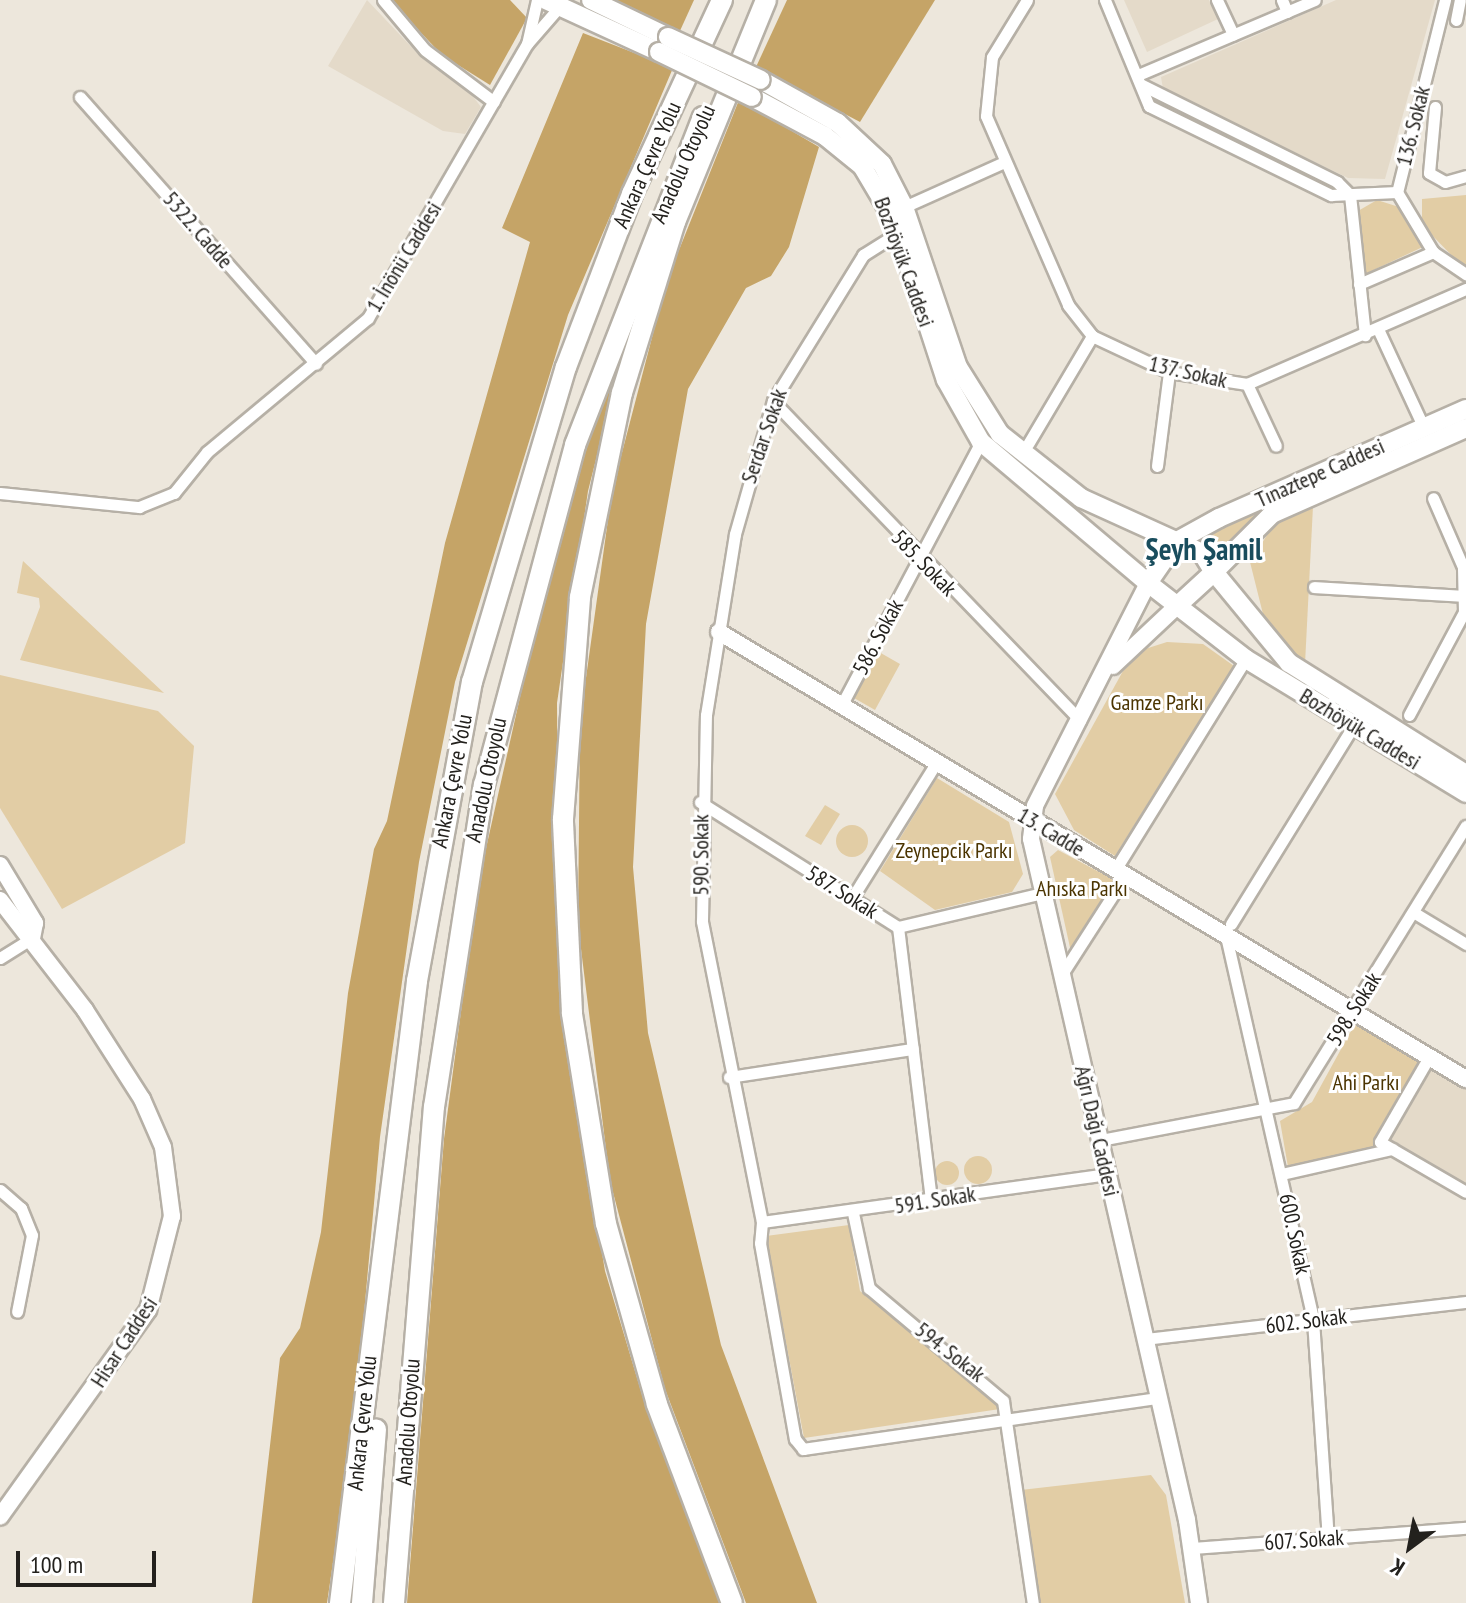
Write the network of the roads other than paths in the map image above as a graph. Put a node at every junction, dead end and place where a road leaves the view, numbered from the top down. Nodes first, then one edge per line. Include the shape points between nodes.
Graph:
1 (383, 0) edge
2 (537, 0) edge
3 (591, 0) edge
4 (722, 0) edge
5 (763, 0) edge
6 (1027, 0) edge
7 (1105, 0) edge
8 (1217, 0) edge
9 (1282, 0) edge
10 (1315, 0) edge
11 (1445, 0) edge
12 (1460, 0) edge
13 (556, 2) edge
14 (1287, 12) junction
15 (1456, 20) dead end
16 (1233, 35) junction
17 (527, 44) junction
18 (663, 44) junction
19 (1140, 80) junction
20 (756, 88) junction
21 (80, 97) dead end
22 (494, 102) junction
23 (1435, 107) dead end
24 (1004, 162) junction
25 (1466, 176) edge
26 (1397, 192) junction
27 (1350, 195) junction
28 (904, 207) junction
29 (898, 233) junction
30 (1433, 252) junction
31 (1466, 274) edge
32 (1359, 284) junction
33 (1466, 289) edge
34 (1378, 329) junction
35 (1365, 335) junction
36 (1092, 336) junction
37 (316, 364) junction
38 (1169, 372) junction
39 (1247, 384) junction
40 (773, 401) junction
41 (1466, 409) edge
42 (1424, 428) junction
43 (1466, 428) edge
44 (981, 442) junction
45 (1028, 444) dead end
46 (1276, 446) dead end
47 (1157, 466) dead end
48 (0, 493) edge
49 (1433, 498) dead end
50 (1177, 541) junction
51 (919, 559) junction
52 (1214, 572) junction
53 (1148, 583) junction
54 (1314, 587) dead end
55 (1465, 596) edge
56 (1178, 605) junction
57 (719, 632) junction
58 (1246, 659) junction
59 (1106, 673) junction
60 (841, 706) junction
61 (1409, 715) dead end
62 (1080, 720) junction
63 (1354, 725) junction
64 (936, 763) junction
65 (1466, 774) edge
66 (1466, 793) edge
67 (700, 802) junction
68 (1032, 821) junction
69 (1466, 826) edge
70 (0, 865) edge
71 (1120, 873) junction
72 (1043, 893) junction
73 (852, 898) junction
74 (0, 900) edge
75 (1413, 912) junction
76 (898, 927) junction
77 (1228, 930) junction
78 (32, 938) junction
79 (1466, 944) edge
80 (0, 958) edge
81 (1062, 974) junction
82 (1353, 1012) junction
83 (913, 1049) junction
84 (1429, 1057) junction
85 (729, 1077) junction
86 (1466, 1079) edge
87 (1269, 1113) junction
88 (1100, 1140) junction
89 (1392, 1149) junction
90 (395, 1163) junction
91 (1108, 1174) junction
92 (1282, 1174) junction
93 (0, 1190) edge
94 (1466, 1192) edge
95 (931, 1201) junction
96 (853, 1213) junction
97 (762, 1222) junction
98 (1466, 1302) edge
99 (17, 1312) dead end
100 (1313, 1320) junction
101 (1145, 1339) junction
102 (1159, 1398) junction
103 (1006, 1417) junction
104 (0, 1517) edge
105 (1466, 1528) edge
106 (1328, 1538) junction
107 (1191, 1548) junction
108 (340, 1603) edge
109 (362, 1603) edge
110 (394, 1603) edge
111 (732, 1603) edge
112 (1033, 1603) edge
113 (1199, 1603) edge

1 - 22 street via 425,50
2 - 17 street
3 - 18 main road, Bozhöyük Caddesi
4 - 90 highway, Ankara Çevre Yolu via 605,263 501,571 450,780
5 - 110 highway, Anadolu Otoyolu via 661,214 598,379 497,727 465,885 434,1107
5 - 111 highway, Ankara Çevre Yolu via 675,222 622,393 580,597 563,819 572,1013 606,1224 657,1404
6 - 24 street, 137. Sokak via 1007,26 985,80 986,116
7 - 19 street
8 - 16 street
9 - 14 street
10 - 14 street
11 - 26 street, 136. Sokak
12 - 15 street
13 - 17 street
13 - 18 main road, Bozhöyük Caddesi
14 - 16 street
16 - 19 street
17 - 22 street, 1. İnönü Caddesi
18 - 20 main road, Bozhöyük Caddesi, bridge
19 - 27 street via 1149,106 1331,195
20 - 28 main road, Bozhöyük Caddesi via 863,143
20 - 29 main road, Bozhöyük Caddesi via 849,153 878,189
21 - 37 street, 5322. Cadde
22 - 37 street, 1. İnönü Caddesi via 381,300
23 - 25 street via 1429,173 1445,182
24 - 28 street
24 - 36 street, 137. Sokak via 1068,305
26 - 27 street
26 - 30 street, 136. Sokak
27 - 32 street
28 - 50 main road, Bozhöyük Caddesi via 958,367 987,419 1018,453 1081,498
29 - 40 street, Serdar Sokak via 863,255
29 - 44 main road, Bozhöyük Caddesi via 946,380
30 - 31 street, 136. Sokak
30 - 32 street
32 - 35 street
33 - 34 street, 137. Sokak
34 - 35 street, 137. Sokak
34 - 42 street
35 - 39 street, 137. Sokak
36 - 38 street, 137. Sokak
36 - 45 street
37 - 48 street, 1. İnönü Caddesi via 207,452 167,498 139,507
38 - 39 street, 137. Sokak
38 - 47 street
39 - 46 street
40 - 51 street, 585. Sokak
40 - 57 street, Serdar Sokak via 735,534
41 - 42 main road, Tınaztepe Caddesi
42 - 50 main road, Tınaztepe Caddesi
43 - 52 main road, Tınaztepe Caddesi via 1272,514
44 - 51 street, 586. Sokak
44 - 53 main road, Bozhöyük Caddesi
49 - 55 street via 1463,567
50 - 52 main road, Bozhöyük Caddesi via 1202,553
50 - 53 main road
51 - 60 street, 586. Sokak
51 - 62 street, 585. Sokak
52 - 56 main road, Tınaztepe Caddesi
52 - 65 main road, Bozhöyük Caddesi via 1289,663
53 - 56 main road, Bozhöyük Caddesi
53 - 59 street
54 - 55 street
55 - 61 street via 1458,631
56 - 58 main road, Bozhöyük Caddesi
56 - 59 street
57 - 60 street, 13. Cadde
57 - 67 street, 590. Sokak
58 - 63 main road, Bozhöyük Caddesi
58 - 71 street
59 - 62 street
60 - 64 street, 13. Cadde
62 - 68 street
63 - 66 main road, Bozhöyük Caddesi
63 - 77 street
64 - 68 street, 13. Cadde
64 - 73 street
67 - 73 street, 587. Sokak
67 - 85 street, 590. Sokak via 702,921
68 - 71 street, 13. Cadde
68 - 72 street, Ağrı Dağı Caddesi
69 - 75 street, 598. Sokak
70 - 78 street, Hisar Caddesi via 35,923
71 - 77 street, 13. Cadde
71 - 81 street
72 - 76 street, 587. Sokak
72 - 81 street, Ağrı Dağı Caddesi
73 - 76 street, 587. Sokak
74 - 78 street, Hisar Caddesi
75 - 79 street
75 - 82 street, 598. Sokak
76 - 83 street
77 - 82 street, 13. Cadde
77 - 87 street, 600. Sokak
78 - 80 street
78 - 104 street, Hisar Caddesi via 142,1099 163,1147 172,1216 148,1310
81 - 88 street, Ağrı Dağı Caddesi
82 - 84 street, 13. Cadde
82 - 87 street, 598. Sokak via 1301,1096
83 - 85 street
83 - 95 street
84 - 86 street, 13. Cadde
84 - 89 street via 1380,1142
85 - 97 street, 590. Sokak
87 - 88 street, 598. Sokak
87 - 92 street, 600. Sokak
88 - 91 street, Ağrı Dağı Caddesi
89 - 92 street
89 - 94 street
90 - 108 highway, Ankara Çevre Yolu
90 - 109 highway, Anadolu Otoyolu
91 - 95 street, 591. Sokak
91 - 101 street, Ağrı Dağı Caddesi
92 - 100 street, 600. Sokak
93 - 99 street via 21,1208 32,1235
95 - 96 street, 591. Sokak
96 - 97 street, 591. Sokak
96 - 103 street, 594. Sokak via 869,1288 992,1385
97 - 103 street, 590. Sokak via 762,1258 795,1439 803,1449
98 - 100 street, 602. Sokak
100 - 101 street, 602. Sokak
100 - 106 street, 600. Sokak
101 - 102 street, Ağrı Dağı Caddesi
102 - 103 street
102 - 107 street, Ağrı Dağı Caddesi
103 - 112 street, 594. Sokak
105 - 106 street, 607. Sokak
106 - 107 street, 607. Sokak
107 - 113 street, Ağrı Dağı Caddesi

